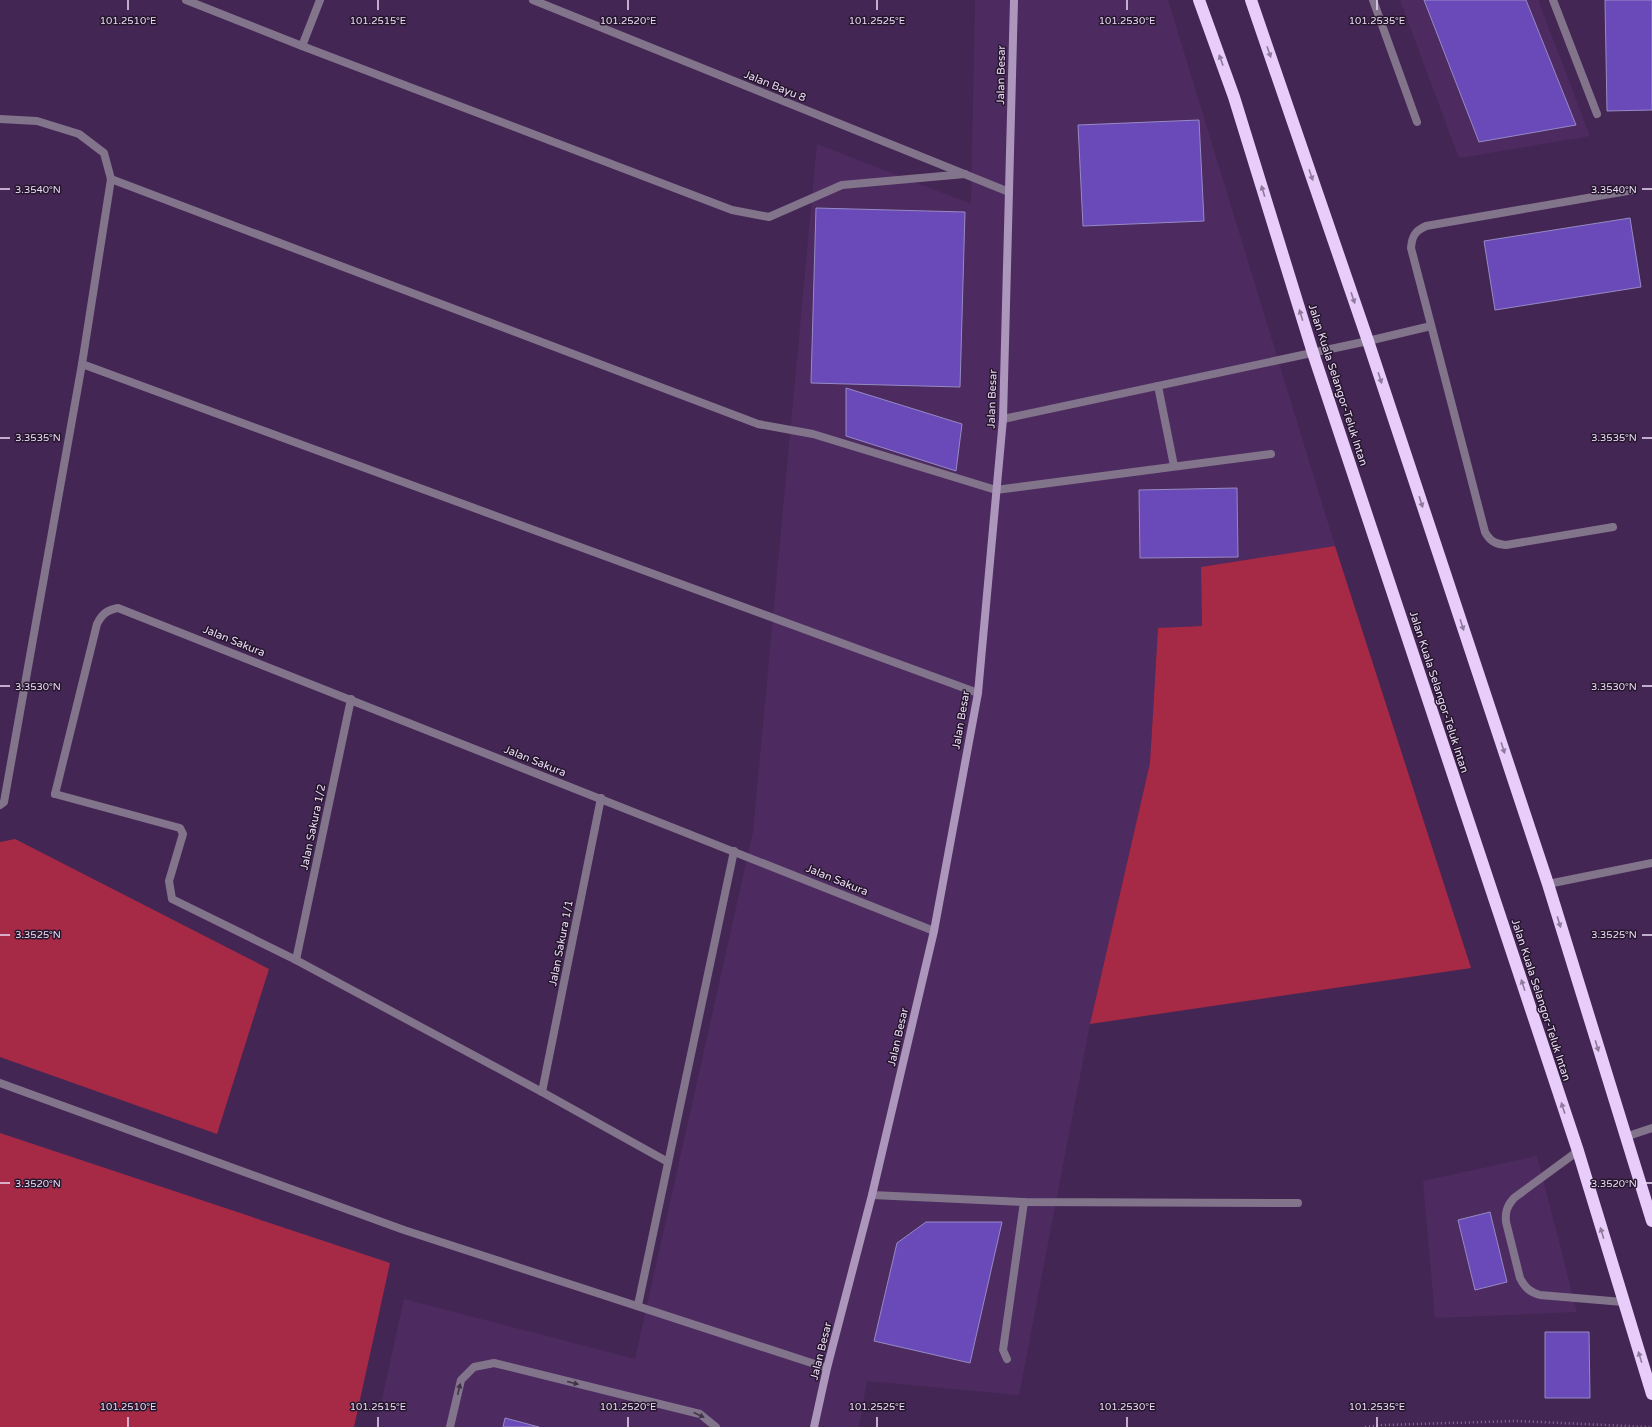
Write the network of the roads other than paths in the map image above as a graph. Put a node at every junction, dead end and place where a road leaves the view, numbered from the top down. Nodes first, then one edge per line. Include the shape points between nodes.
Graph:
1 (186, 0) edge
2 (320, 0) edge
3 (533, 0) edge
4 (1014, 0) edge
5 (1199, 0) edge
6 (1251, 0) edge
7 (1255, 0) edge
8 (1373, 0) edge
9 (1553, 0) edge
10 (1256, 15) junction
11 (302, 46) junction
12 (1598, 114) dead end
13 (0, 119) edge
14 (1417, 122) dead end
15 (965, 174) junction
16 (111, 179) junction
17 (1633, 190) dead end
18 (1009, 192) junction
19 (1431, 326) junction
20 (1368, 341) junction
21 (1313, 353) junction
22 (82, 364) junction
23 (1158, 386) junction
24 (1003, 419) junction
25 (1271, 454) dead end
26 (1174, 466) junction
27 (996, 490) junction
28 (1614, 527) dead end
29 (978, 693) junction
30 (351, 699) junction
31 (600, 798) junction
32 (0, 805) edge
33 (734, 851) junction
34 (1652, 863) edge
35 (1548, 884) junction
36 (934, 931) junction
37 (296, 960) junction
38 (0, 1083) edge
39 (542, 1092) junction
40 (1652, 1128) edge
41 (1626, 1137) junction
42 (1578, 1151) junction
43 (668, 1162) junction
44 (872, 1196) junction
45 (1024, 1202) junction
46 (1298, 1203) dead end
47 (1652, 1221) edge
48 (1624, 1302) junction
49 (638, 1305) junction
50 (1007, 1359) dead end
51 (827, 1368) junction
52 (1652, 1394) edge
53 (450, 1427) edge
54 (716, 1427) edge
55 (814, 1427) edge

1 - 11 street
2 - 11 street
3 - 15 street, Jalan Bayu 8
4 - 18 street, Jalan Besar
21 -> 5 highway, Jalan Kuala Selangor-Teluk Intan via 1234,97
6 - 10 highway
7 - 10 highway
8 - 14 street
9 - 12 street
10 -> 20 highway
11 - 15 street via 732,210 769,217 842,185
13 - 16 street via 37,122 79,134 104,153
15 - 18 street, Jalan Bayu 8
16 - 22 street
16 - 27 street via 758,424 813,434
17 - 19 street via 1426,226 1417,230 1412,238 1411,248
18 - 24 street, Jalan Besar
19 - 20 street
19 - 28 street via 1485,532 1490,540 1506,545
20 - 21 street
20 -> 35 highway
21 - 23 street
42 -> 21 highway, Jalan Kuala Selangor-Teluk Intan
22 - 29 street
22 - 32 street via 4,802
23 - 24 street
23 - 26 street
24 - 27 street, Jalan Besar
25 - 26 street
26 - 27 street
27 - 29 street, Jalan Besar
29 - 36 street, Jalan Besar
30 - 31 street, Jalan Sakura
30 - 37 street, Jalan Sakura 1/2
30 - 37 street, Jalan Sakura via 129,611 118,608 109,610 101,616 97,624 55,794 180,828 183,834 169,881 172,899
31 - 33 street, Jalan Sakura
31 - 39 street, Jalan Sakura 1/1
33 - 36 street, Jalan Sakura
33 - 43 street
34 - 35 street
35 -> 41 highway
36 - 44 street, Jalan Besar
37 - 39 street
38 - 49 street via 404,1230
39 - 43 street
40 - 41 street
41 - 47 highway
48 -> 42 highway, Jalan Kuala Selangor-Teluk Intan
42 - 48 street via 1508,1205 1505,1213 1506,1222 1520,1278 1531,1292 1540,1295
43 - 49 street
44 - 45 street
44 - 51 street, Jalan Besar
45 - 46 street
45 - 50 street via 1003,1350
52 -> 48 highway, Jalan Kuala Selangor-Teluk Intan
49 - 51 street
51 - 55 street, Jalan Besar
53 -> 54 street via 461,1380 474,1367 494,1363 700,1414

